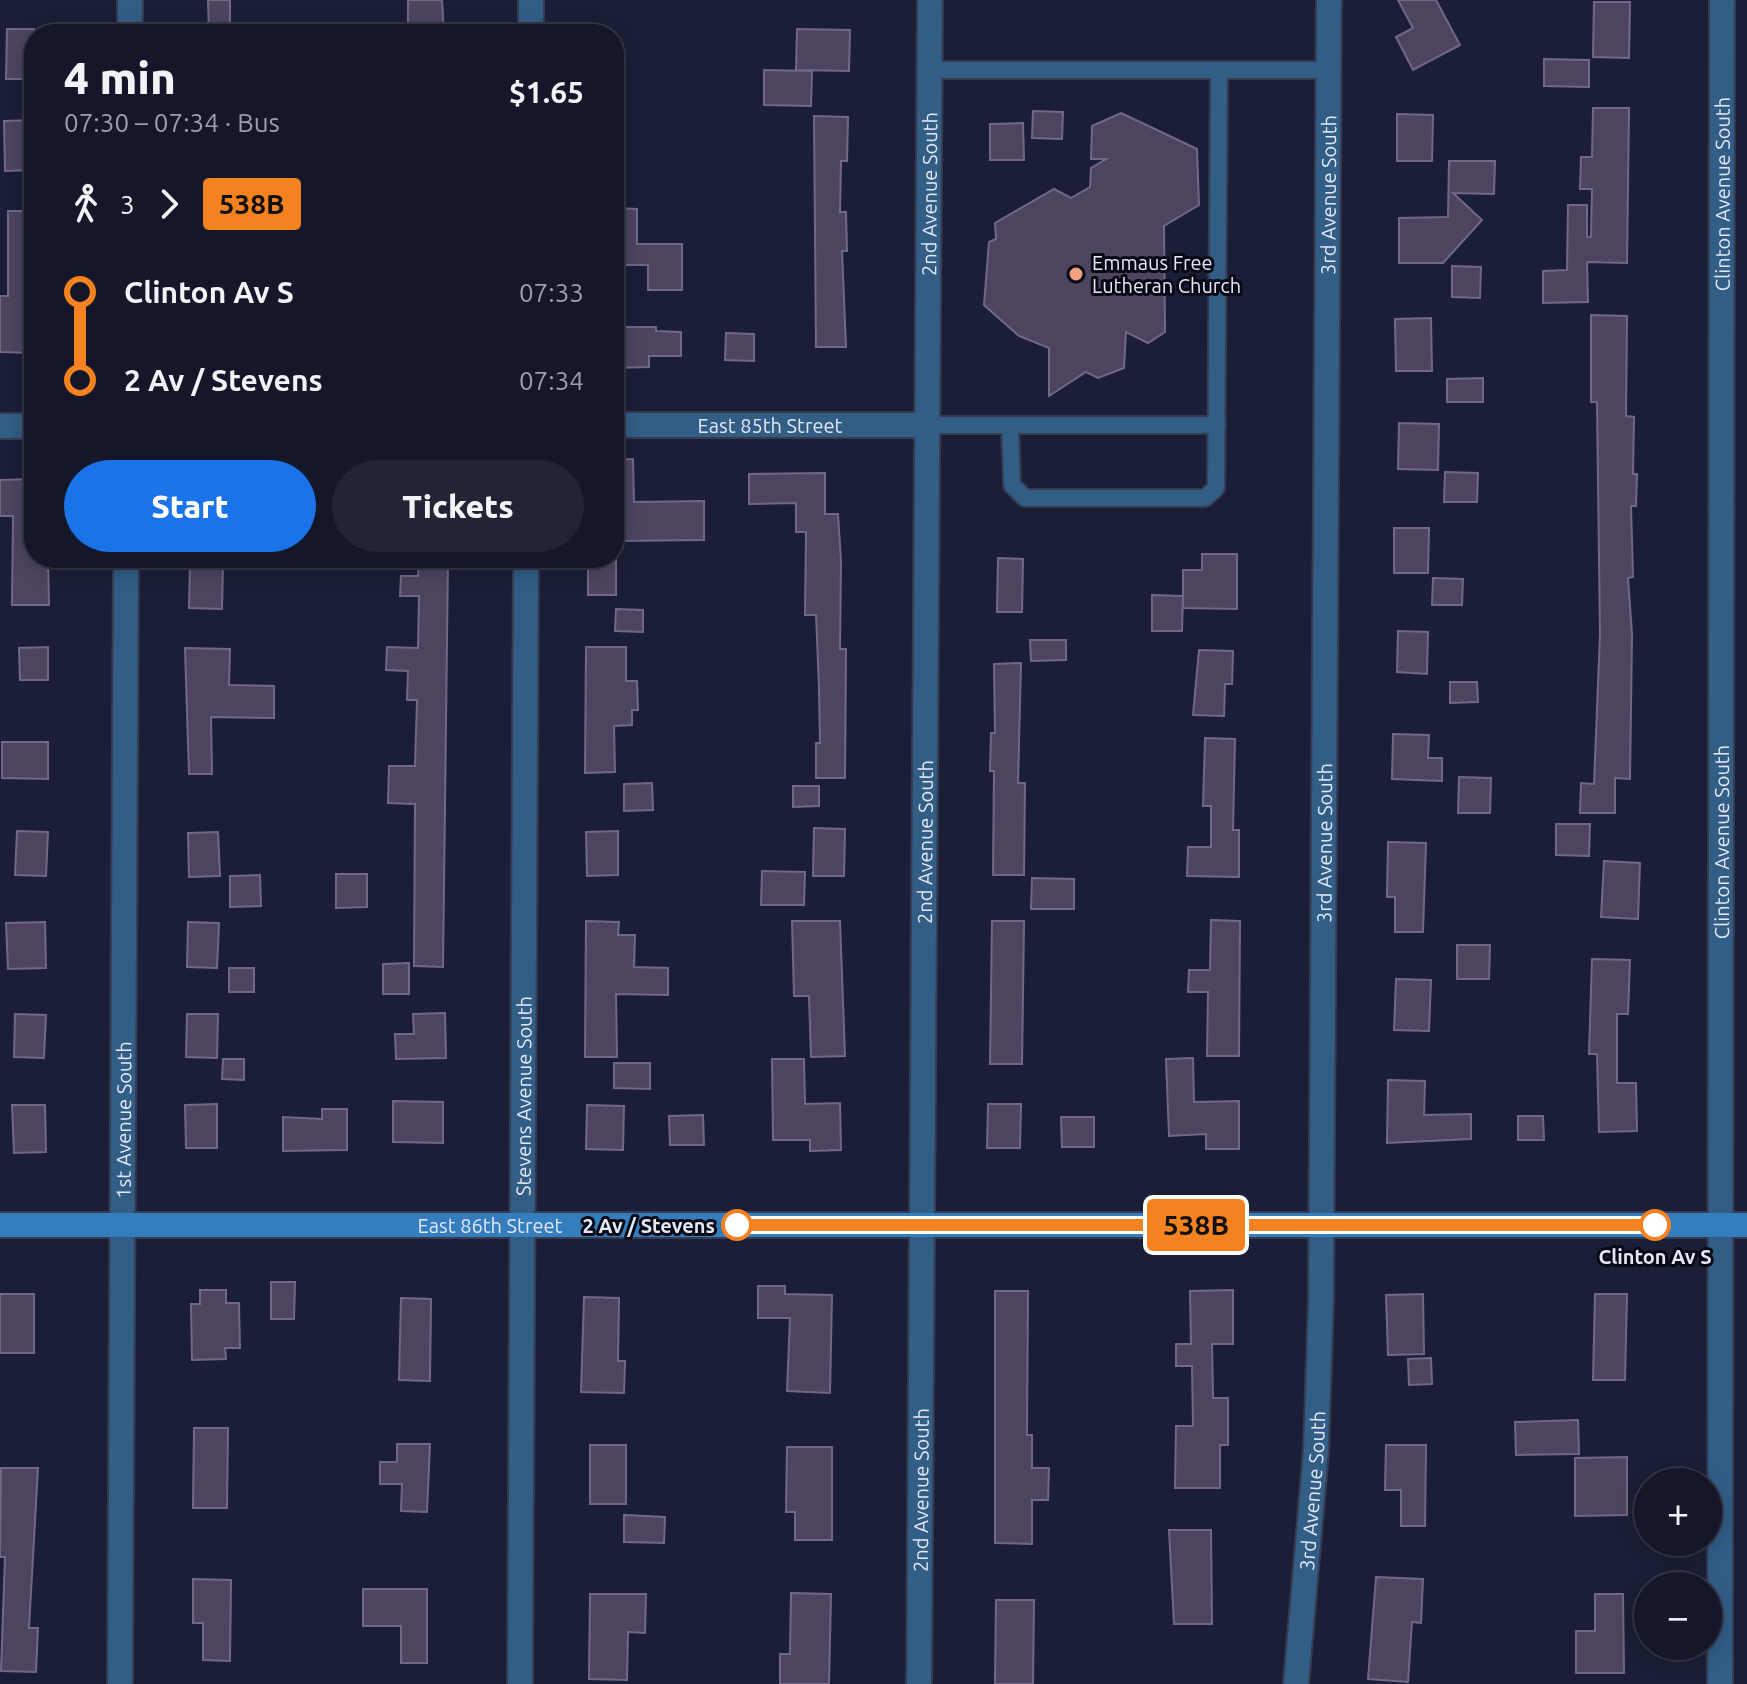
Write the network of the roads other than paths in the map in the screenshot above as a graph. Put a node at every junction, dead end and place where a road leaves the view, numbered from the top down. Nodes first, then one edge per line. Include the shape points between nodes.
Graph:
1 (130, 0) edge
2 (531, 0) edge
3 (930, 0) edge
4 (1329, 0) edge
5 (1722, 0) edge
6 (130, 24) edge
7 (531, 24) edge
8 (929, 70) junction
9 (1219, 70) junction
10 (1329, 70) junction
11 (624, 425) edge
12 (927, 425) junction
13 (1010, 425) junction
14 (1217, 425) junction
15 (0, 426) edge
16 (24, 426) edge
17 (126, 568) edge
18 (526, 568) edge
19 (0, 1225) edge
20 (120, 1225) junction
21 (521, 1225) junction
22 (920, 1225) junction
23 (1321, 1225) junction
24 (1722, 1225) junction
25 (1747, 1225) edge
26 (120, 1684) edge
27 (520, 1684) edge
28 (919, 1684) edge
29 (1296, 1684) edge
30 (1720, 1684) edge

1 - 6 street
2 - 7 street
3 - 8 street, 2nd Avenue South
4 - 10 street, 3rd Avenue South
5 - 24 street, Clinton Avenue South
8 - 9 lane
8 - 12 street, 2nd Avenue South
9 - 10 lane
9 - 14 lane
10 - 23 street, 3rd Avenue South
11 - 12 street, East 85th Street
12 - 13 lane
12 - 22 street, 2nd Avenue South
13 - 14 lane
13 - 14 lane via 1012,485 1025,498 1205,498 1216,488
15 - 16 street
17 - 20 street, 1st Avenue South
18 - 21 street, Stevens Avenue South
19 - 20 street, East 86th Street
20 - 21 street, East 86th Street
20 - 26 street, 1st Avenue South
21 - 22 street, East 86th Street
21 - 27 street, Stevens Avenue South
22 - 23 street, East 86th Street
22 - 28 street, 2nd Avenue South
23 - 24 street, East 86th Street
23 - 29 street, 3rd Avenue South via 1316,1450
24 - 25 street, East 86th Street
24 - 30 street, Clinton Avenue South

